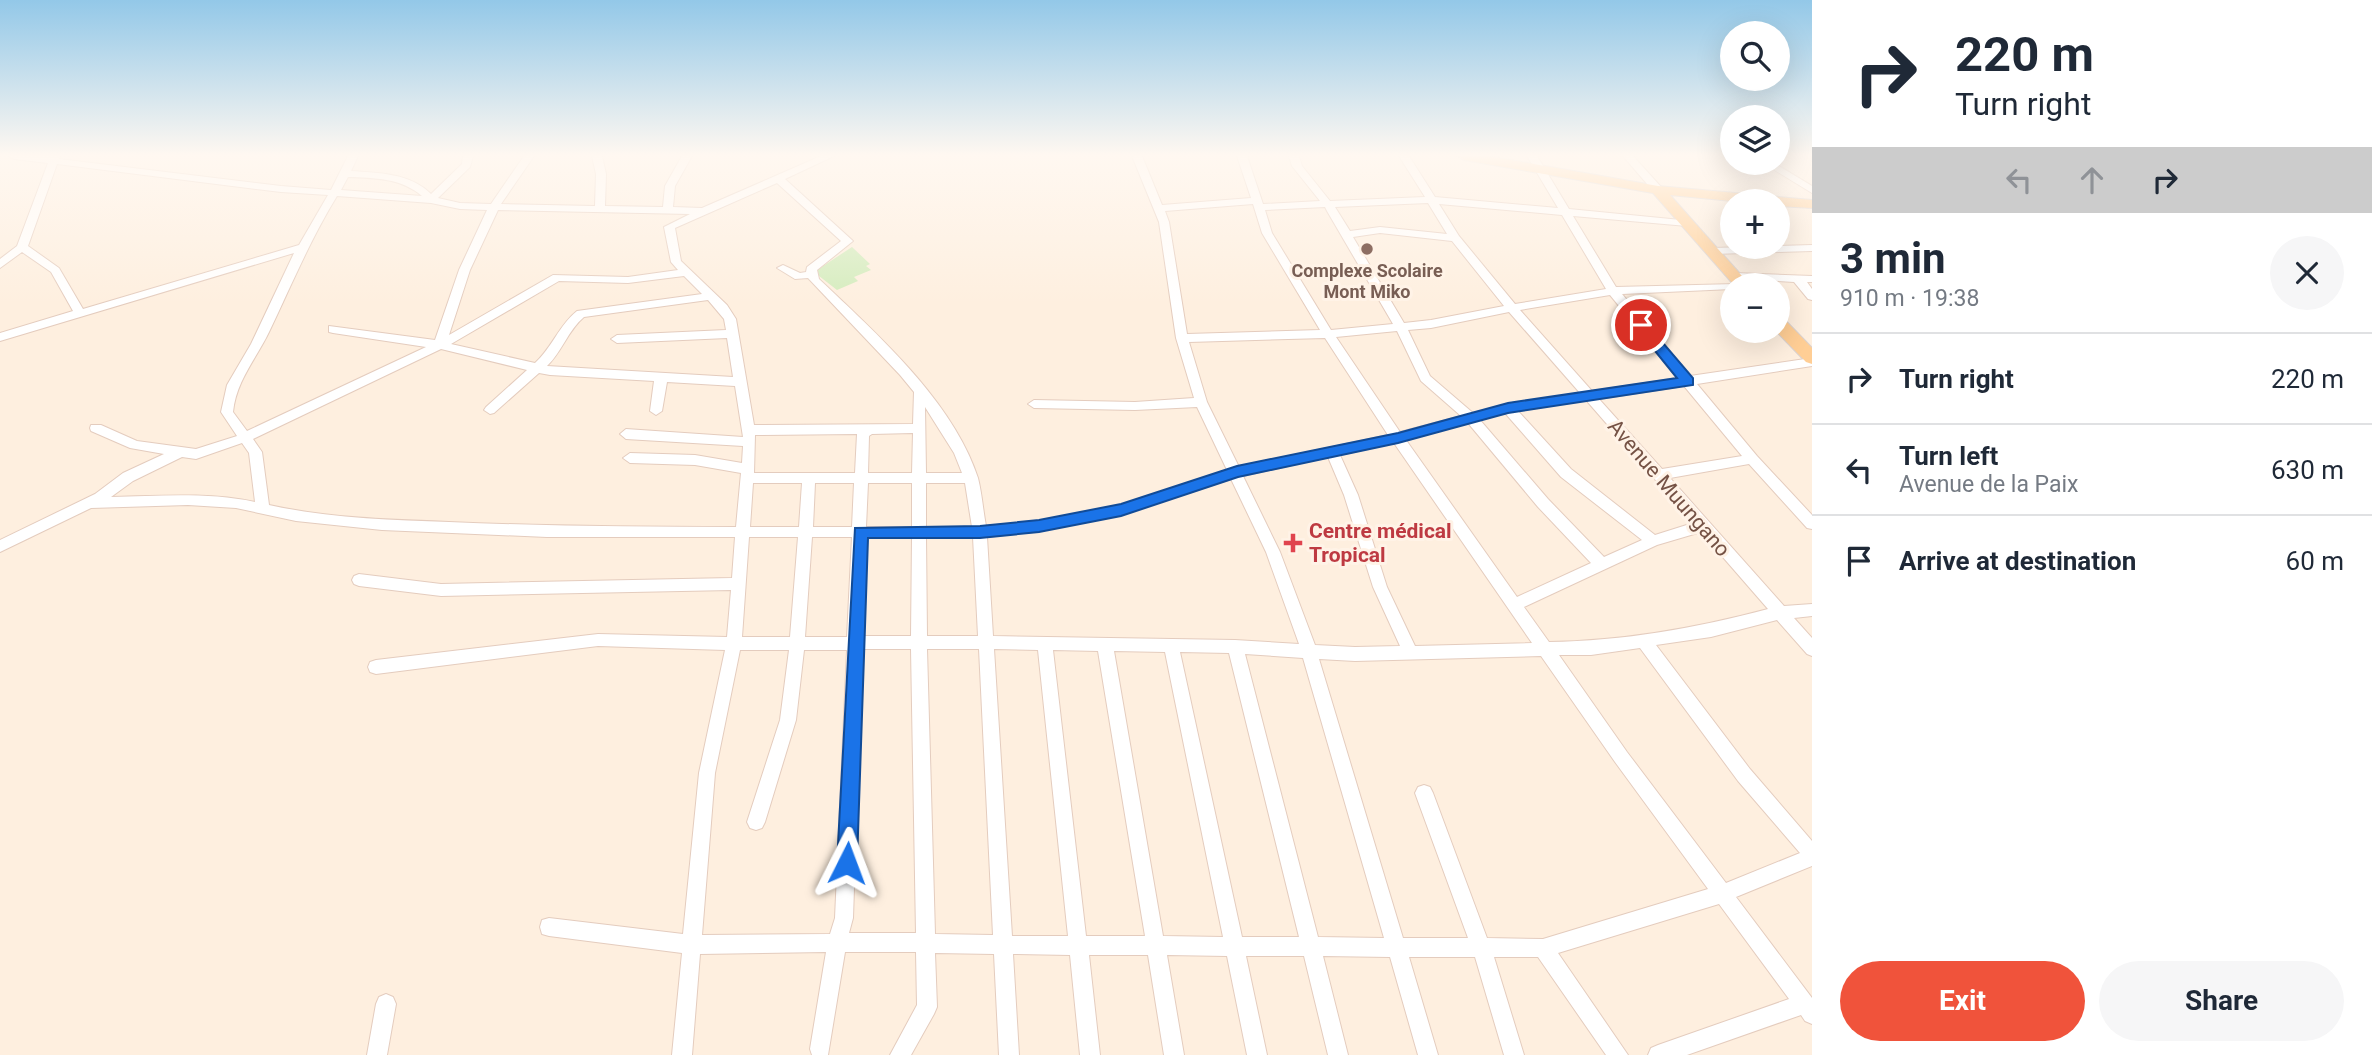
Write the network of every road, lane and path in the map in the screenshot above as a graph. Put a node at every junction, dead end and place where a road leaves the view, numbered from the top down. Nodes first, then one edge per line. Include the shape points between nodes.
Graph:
1 (37, 205) edge
2 (328, 205) edge
3 (456, 205) edge
4 (600, 205) edge
5 (668, 205) edge
6 (719, 205) edge
7 (808, 205) edge
8 (1158, 205) edge
9 (1227, 205) edge
10 (1257, 205) edge
11 (1328, 205) edge
12 (1436, 205) edge
13 (1490, 205) edge
14 (1560, 205) edge
15 (1671, 205) edge
16 (496, 207) junction
17 (1159, 208) junction
18 (600, 209) junction
19 (668, 210) junction
20 (705, 211) junction
21 (1564, 212) junction
22 (1687, 223) junction
23 (1346, 235) junction
24 (1455, 239) junction
25 (22, 247) junction
26 (304, 247) junction
27 (1812, 248) edge
28 (1712, 251) junction
29 (0, 265) edge
30 (783, 268) dead end
31 (685, 272) junction
32 (1729, 273) edge
33 (811, 274) junction
34 (1790, 278) edge
35 (1797, 278) junction
36 (1812, 279) edge
37 (1720, 283) edge
38 (1614, 291) junction
39 (711, 296) junction
40 (1812, 296) edge
41 (1512, 308) junction
42 (80, 313) junction
43 (1400, 326) junction
44 (333, 329) dead end
45 (733, 334) junction
46 (1328, 334) junction
47 (1790, 336) edge
48 (0, 337) edge
49 (1182, 338) junction
50 (617, 339) dead end
51 (440, 345) junction
52 (1812, 360) edge
53 (535, 368) junction
54 (660, 378) junction
55 (740, 382) junction
56 (1688, 382) junction
57 (919, 394) junction
58 (1588, 395) junction
59 (1200, 402) junction
60 (1034, 404) dead end
61 (1508, 408) junction
62 (490, 410) dead end
63 (656, 411) dead end
64 (1472, 419) junction
65 (96, 428) dead end
66 (918, 428) junction
67 (869, 429) junction
68 (626, 434) dead end
69 (749, 436) junction
70 (244, 438) junction
71 (1398, 438) junction
72 (1332, 451) junction
73 (178, 453) junction
74 (630, 458) dead end
75 (1752, 459) junction
76 (1237, 472) junction
77 (748, 474) junction
78 (1658, 475) junction
79 (919, 478) junction
80 (970, 478) junction
81 (809, 479) junction
82 (862, 480) junction
83 (90, 503) junction
84 (263, 509) junction
85 (1812, 524) edge
86 (1702, 526) junction
87 (743, 532) junction
88 (805, 532) junction
89 (861, 532) junction
90 (919, 532) junction
91 (980, 532) junction
92 (1653, 541) junction
93 (0, 546) edge
94 (1602, 565) junction
95 (359, 580) dead end
96 (739, 584) junction
97 (1516, 604) junction
98 (1812, 610) edge
99 (1778, 613) junction
100 (984, 642) junction
101 (1645, 642) junction
102 (857, 643) junction
103 (919, 643) junction
104 (1045, 643) junction
105 (734, 644) junction
106 (797, 644) junction
107 (1105, 645) junction
108 (1171, 646) junction
109 (1235, 647) junction
110 (1545, 648) junction
111 (1812, 649) edge
112 (1309, 651) junction
113 (1410, 652) junction
114 (376, 667) dead end
115 (1424, 793) dead end
116 (756, 822) dead end
117 (1812, 856) edge
118 (1724, 893) junction
119 (550, 927) dead end
120 (837, 942) junction
121 (927, 942) junction
122 (693, 945) junction
123 (1004, 945) junction
124 (1077, 946) junction
125 (1157, 946) junction
126 (1236, 946) junction
127 (1311, 946) junction
128 (1398, 946) junction
129 (1481, 947) junction
130 (1543, 948) junction
131 (386, 1004) dead end
132 (1808, 1009) edge
133 (820, 1049) dead end
134 (377, 1055) edge
135 (682, 1055) edge
136 (900, 1055) edge
137 (1009, 1055) edge
138 (1090, 1055) edge
139 (1174, 1055) edge
140 (1257, 1055) edge
141 (1338, 1055) edge
142 (1428, 1055) edge
143 (1514, 1055) edge
144 (1618, 1055) edge
145 (1658, 1055) edge

1 - 25 street
2 - 26 street
3 - 16 street
4 - 18 street
5 - 19 street
6 - 20 street
7 - 33 street via 848,241 811,269
8 - 17 street
9 - 17 street
10 - 46 street via 1267,233
11 - 23 street
12 - 24 street, Avenue Muungano
13 - 21 street
14 - 21 street
15 - 22 main road
16 - 18 street
16 - 51 street via 474,241 458,279
17 - 49 street via 1175,277
18 - 19 street
19 - 20 street
20 - 31 street via 669,227 676,262
21 - 22 street
21 - 38 street
22 - 28 main road
23 - 24 street via 1380,230
23 - 43 street
24 - 41 street, Avenue Muungano
25 - 29 street
25 - 42 street via 55,270
26 - 42 street
26 - 70 street via 234,382 226,411
27 - 28 street
28 - 32 main road
30 - 33 street via 799,277
31 - 39 street
31 - 51 street via 641,279 557,277
33 - 57 street via 889,355
34 - 35 street
35 - 36 street
35 - 40 street
37 - 38 street
38 - 41 street
38 - 56 street
39 - 45 street via 727,313
39 - 53 street via 581,314
41 - 43 street
41 - 58 street, Avenue Muungano
42 - 48 street
43 - 46 street
43 - 64 street via 1425,377
44 - 51 street
45 - 50 street
45 - 55 street
46 - 49 street
46 - 71 street
47 - 52 main road
49 - 59 street
51 - 53 street
51 - 70 street
52 - 56 street
53 - 54 street
53 - 62 street
54 - 55 street via 684,374
54 - 63 street
55 - 69 street
56 - 58 street
56 - 75 street
57 - 66 street
57 - 80 street via 953,439
58 - 61 street
58 - 78 street, Avenue Muungano
59 - 60 street
59 - 76 street
61 - 64 street
61 - 92 street via 1566,473
64 - 71 street
64 - 94 street
65 - 73 street via 135,445
66 - 67 street
66 - 79 street
67 - 69 street
67 - 82 street via 863,435
68 - 69 street
69 - 77 street
70 - 73 street via 196,454
70 - 84 street via 255,453
71 - 72 street
71 - 97 street
72 - 76 street
72 - 113 street via 1380,587
73 - 83 street via 128,477
74 - 77 street via 695,460
75 - 78 street
75 - 85 street
76 - 91 street via 1121,510
76 - 112 street via 1273,552
77 - 81 street
77 - 87 street
78 - 86 street, Avenue Muungano
79 - 80 street
79 - 82 street
79 - 90 street
80 - 91 street
81 - 82 street
81 - 88 street
82 - 89 street
83 - 84 street via 188,500
83 - 93 street
84 - 87 street via 382,526
86 - 92 street
86 - 99 street, Avenue Muungano
87 - 88 street
87 - 96 street
88 - 89 street
88 - 106 street
89 - 90 street
89 - 102 street
90 - 91 street
90 - 103 street
91 - 100 street
92 - 94 street
94 - 97 street
95 - 96 street via 453,591
96 - 105 street
97 - 110 street
98 - 99 street
99 - 101 street
99 - 111 street, Avenue Muungano
100 - 103 street
100 - 104 street
100 - 123 street
101 - 110 street
101 - 117 street via 1744,775
102 - 103 street
102 - 106 street
102 - 120 street via 844,918
103 - 121 street
104 - 107 street
104 - 124 street
105 - 106 street
105 - 114 street via 598,640
105 - 122 street via 707,773
106 - 116 street via 788,720
107 - 108 street
107 - 125 street
108 - 109 street
108 - 126 street
109 - 112 street
109 - 127 street
110 - 113 street
110 - 118 street
112 - 113 street
112 - 128 street
115 - 129 street
117 - 118 street
118 - 130 street
118 - 132 street
119 - 122 street
120 - 121 street
120 - 122 street
120 - 133 street
121 - 123 street
121 - 136 street via 927,1007
122 - 135 street
123 - 124 street
123 - 137 street
124 - 125 street
124 - 138 street
125 - 126 street
125 - 139 street
126 - 127 street
126 - 140 street
127 - 128 street
127 - 141 street
128 - 129 street
128 - 142 street
129 - 130 street
129 - 143 street
130 - 144 street
131 - 134 street
132 - 145 street

